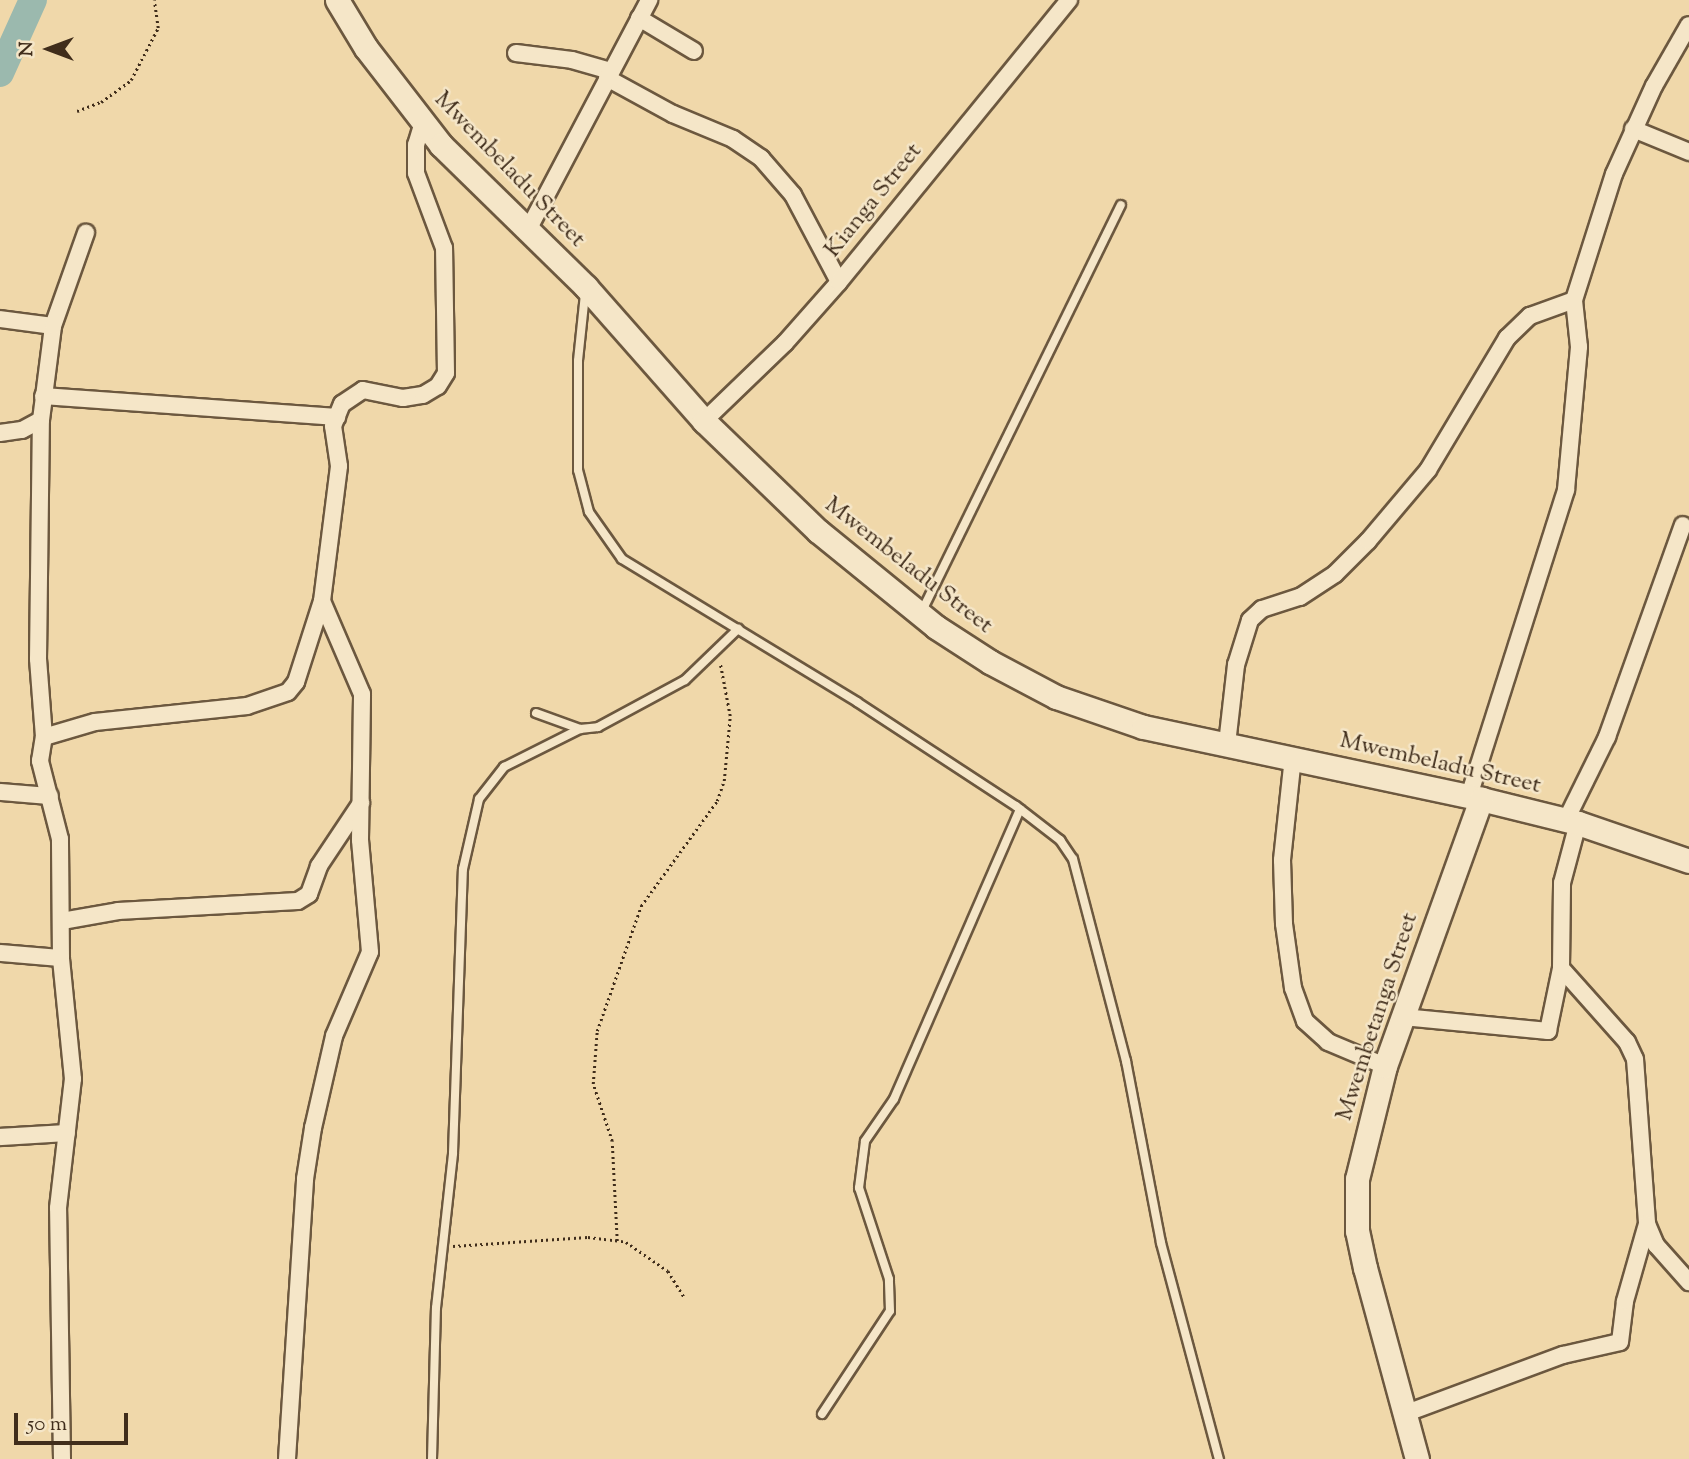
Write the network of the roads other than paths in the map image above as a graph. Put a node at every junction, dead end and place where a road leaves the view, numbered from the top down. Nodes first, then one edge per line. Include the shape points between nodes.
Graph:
1 (337, 0) edge
2 (649, 0) edge
3 (1069, 0) edge
4 (639, 18) junction
5 (1689, 25) edge
6 (694, 51) dead end
7 (1681, 52) edge
8 (516, 53) dead end
9 (609, 74) junction
10 (423, 122) junction
11 (1633, 129) junction
12 (1689, 152) edge
13 (1121, 205) dead end
14 (529, 229) junction
15 (86, 233) dead end
16 (839, 282) junction
17 (586, 287) junction
18 (1574, 300) junction
19 (0, 319) edge
20 (53, 326) junction
21 (43, 396) junction
22 (337, 417) junction
23 (41, 420) junction
24 (704, 421) junction
25 (0, 433) edge
26 (1683, 525) dead end
27 (322, 601) junction
28 (920, 614) junction
29 (738, 629) junction
30 (536, 713) dead end
31 (580, 729) junction
32 (44, 737) junction
33 (1227, 744) junction
34 (1293, 757) junction
35 (0, 792) edge
36 (50, 796) junction
37 (1475, 797) junction
38 (361, 803) junction
39 (1020, 809) junction
40 (1572, 822) junction
41 (1689, 861) edge
42 (62, 921) junction
43 (0, 953) edge
44 (61, 958) junction
45 (1561, 968) junction
46 (1403, 1017) junction
47 (1385, 1066) junction
48 (67, 1133) junction
49 (0, 1138) edge
50 (1647, 1224) junction
51 (1689, 1282) edge
52 (822, 1414) dead end
53 (1404, 1414) junction
54 (62, 1459) edge
55 (287, 1459) edge
56 (432, 1459) edge
57 (1219, 1459) edge
58 (1417, 1459) edge

1 - 10 street, Mwembeladu Street
2 - 4 street
3 - 16 street, Kianga Street
4 - 6 street
4 - 9 street
5 - 7 street
7 - 11 street
8 - 9 street via 572,60
9 - 14 street
9 - 16 street via 673,114 733,139 761,158 793,195
10 - 14 street, Mwembeladu Street
10 - 22 street via 416,145 416,173 444,248 446,373 438,386 423,395 355,393 342,404
11 - 12 street
11 - 18 street
13 - 28 lane
14 - 17 street, Mwembeladu Street
15 - 20 street
16 - 24 street, Kianga Street via 785,343
17 - 24 street, Mwembeladu Street
17 - 29 lane via 576,431 578,470 589,512 622,559
18 - 33 street via 1531,316 1507,338 1428,470 1352,558 1300,597 1262,609 1250,620 1236,665
18 - 37 street via 1579,347 1566,490
19 - 20 street
20 - 21 street
21 - 22 street
21 - 23 street
22 - 27 street via 333,426 339,466
23 - 25 street via 22,430
23 - 32 street via 38,659
24 - 28 street, Mwembeladu Street via 818,531
26 - 40 street
27 - 32 street via 301,672 288,692 247,705 95,722
27 - 38 street via 362,694
28 - 33 street, Mwembeladu Street via 990,662 1056,697 1143,727
29 - 31 lane via 685,680 598,727
29 - 39 lane
30 - 31 lane
31 - 56 lane via 504,767 479,799 463,869 453,1153 443,1246
32 - 36 street via 40,761
33 - 34 street, Mwembeladu Street
34 - 37 street, Mwembeladu Street
34 - 47 street via 1282,860 1293,988 1305,1021 1328,1042
35 - 36 street
36 - 42 street via 60,839
37 - 40 street, Mwembeladu Street
37 - 46 street, Mwembetanga Street
38 - 42 street via 319,866 309,894 298,901 118,911
38 - 55 street via 369,951 334,1036 313,1128 305,1178
39 - 52 lane via 894,1099 865,1141 859,1188 889,1279 890,1311
39 - 57 lane via 1060,840 1080,880 1126,1061 1161,1243
40 - 41 street, Mwembeladu Street
40 - 45 street via 1560,907
42 - 44 street
43 - 44 street
44 - 48 street via 73,1079
45 - 46 street via 1548,1031
45 - 50 street via 1627,1042 1635,1059
46 - 47 street, Mwembetanga Street
47 - 53 street, Mwembetanga Street via 1357,1179 1357,1218 1365,1268
48 - 49 street
48 - 54 street via 58,1208
50 - 51 street via 1656,1245
50 - 53 street via 1625,1301 1620,1342 1563,1355
53 - 58 street, Mwembetanga Street

